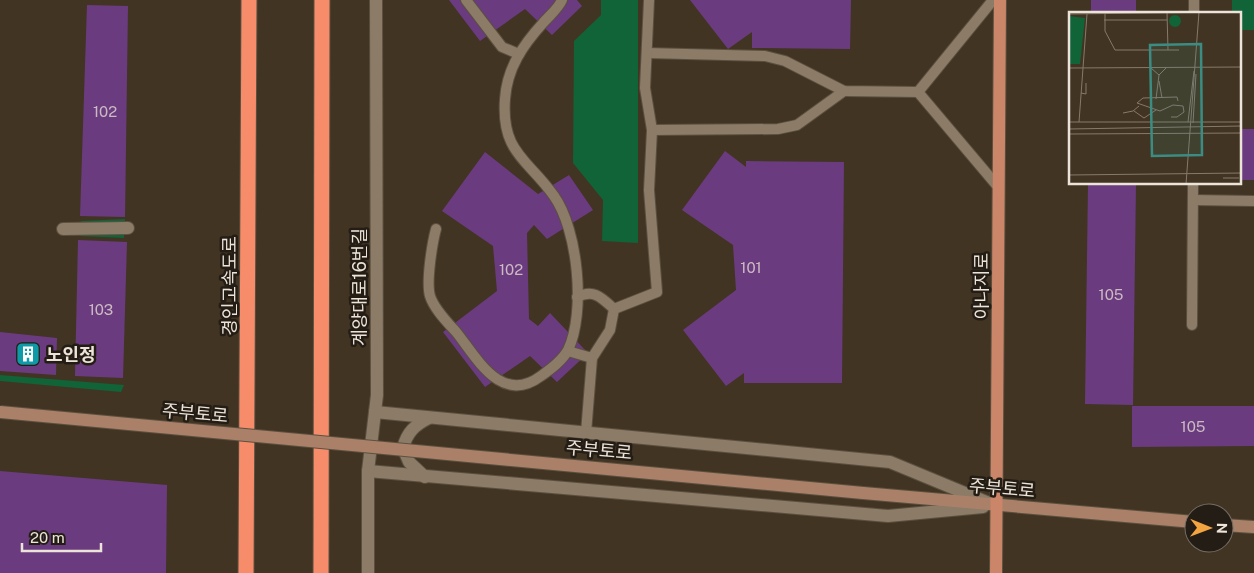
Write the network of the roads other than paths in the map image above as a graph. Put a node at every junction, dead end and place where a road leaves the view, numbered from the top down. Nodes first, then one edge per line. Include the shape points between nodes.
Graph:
1 (249, 0) edge
2 (322, 0) edge
3 (376, 0) edge
4 (466, 0) edge
5 (562, 0) edge
6 (649, 0) edge
7 (993, 0) edge
8 (1000, 0) edge
9 (519, 54) junction
10 (647, 54) junction
11 (844, 91) junction
12 (918, 92) junction
13 (652, 130) junction
14 (1193, 185) edge
15 (999, 188) junction
16 (1192, 200) junction
17 (1254, 201) edge
18 (128, 228) dead end
19 (64, 229) dead end
20 (436, 229) dead end
21 (577, 297) junction
22 (614, 309) junction
23 (1192, 325) dead end
24 (568, 350) junction
25 (592, 358) junction
26 (0, 412) edge
27 (375, 412) junction
28 (429, 418) junction
29 (586, 433) junction
30 (368, 471) junction
31 (425, 476) junction
32 (996, 506) junction
33 (1184, 521) edge
34 (1234, 526) edge
35 (1254, 528) edge
36 (246, 573) edge
37 (321, 573) edge
38 (368, 573) edge
39 (996, 573) edge

1 - 36 highway, 경인고속도로
2 - 37 highway
3 - 27 street, 계양대로16번길
4 - 9 lane via 502,48
5 - 9 lane
6 - 10 lane
7 - 12 lane
8 - 15 main road, 아나지로
9 - 21 lane via 510,69 505,99 506,124 512,145 521,160 554,195 561,208 573,245
10 - 11 lane via 765,56 785,61
10 - 13 lane via 644,88
11 - 12 lane
11 - 13 lane via 796,125 778,129
12 - 15 lane
13 - 22 lane via 649,190 657,292
14 - 16 lane
15 - 32 main road, 아나지로
16 - 17 lane
16 - 23 lane
18 - 19 street
20 - 24 lane via 431,245 430,296 488,374 514,386 534,382 555,366
21 - 22 lane via 587,292 597,294
21 - 24 lane via 574,331
22 - 25 lane via 610,330
24 - 25 lane
25 - 29 lane
26 - 32 main road, 주부토로, bridge
27 - 28 street
27 - 30 street, 계양대로16번길
28 - 29 street
28 - 31 street via 409,432 403,448 409,462
29 - 32 street via 890,462
30 - 31 street
30 - 38 street, 계양대로16번길
31 - 32 street via 888,516
32 - 33 main road, 주부토로
32 - 39 main road, 아나지로
34 - 35 main road

